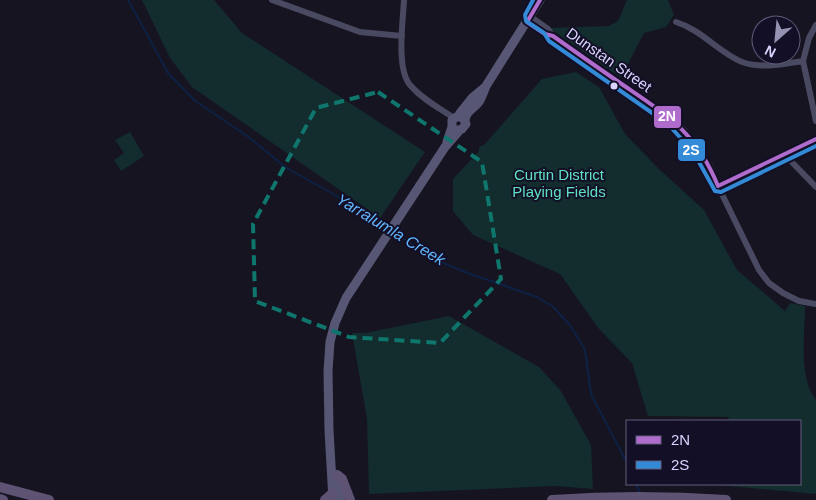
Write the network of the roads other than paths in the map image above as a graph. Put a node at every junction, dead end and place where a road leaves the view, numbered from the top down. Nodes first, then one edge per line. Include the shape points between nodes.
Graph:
1 (272, 0) edge
2 (404, 0) edge
3 (540, 0) edge
4 (529, 20) junction
5 (676, 22) dead end
6 (816, 25) edge
7 (402, 36) junction
8 (803, 61) junction
9 (816, 121) edge
10 (457, 123) junction
11 (816, 139) edge
12 (784, 154) junction
13 (718, 186) junction
14 (816, 187) edge
15 (816, 304) edge
16 (335, 470) junction
17 (0, 486) edge
18 (333, 498) edge
19 (49, 500) edge
20 (350, 500) edge
21 (552, 500) edge
22 (726, 500) edge

1 - 7 street via 360,32
2 - 7 street
3 - 4 main road
4 - 10 main road via 486,86 480,101
4 - 13 street, Dunstan Street via 672,119 697,146
5 - 8 street via 697,31 742,62 761,65
6 - 8 street
7 - 10 street via 403,69 408,83
8 - 9 street
10 - 16 main road via 445,147 346,298 335,323 328,371 328,407
11 - 12 street
12 - 13 street
12 - 14 street
13 - 15 street, Dunstan Street via 759,270 769,283 799,301
16 - 18 main road
16 - 20 main road
17 - 19 main road
21 - 22 main road

